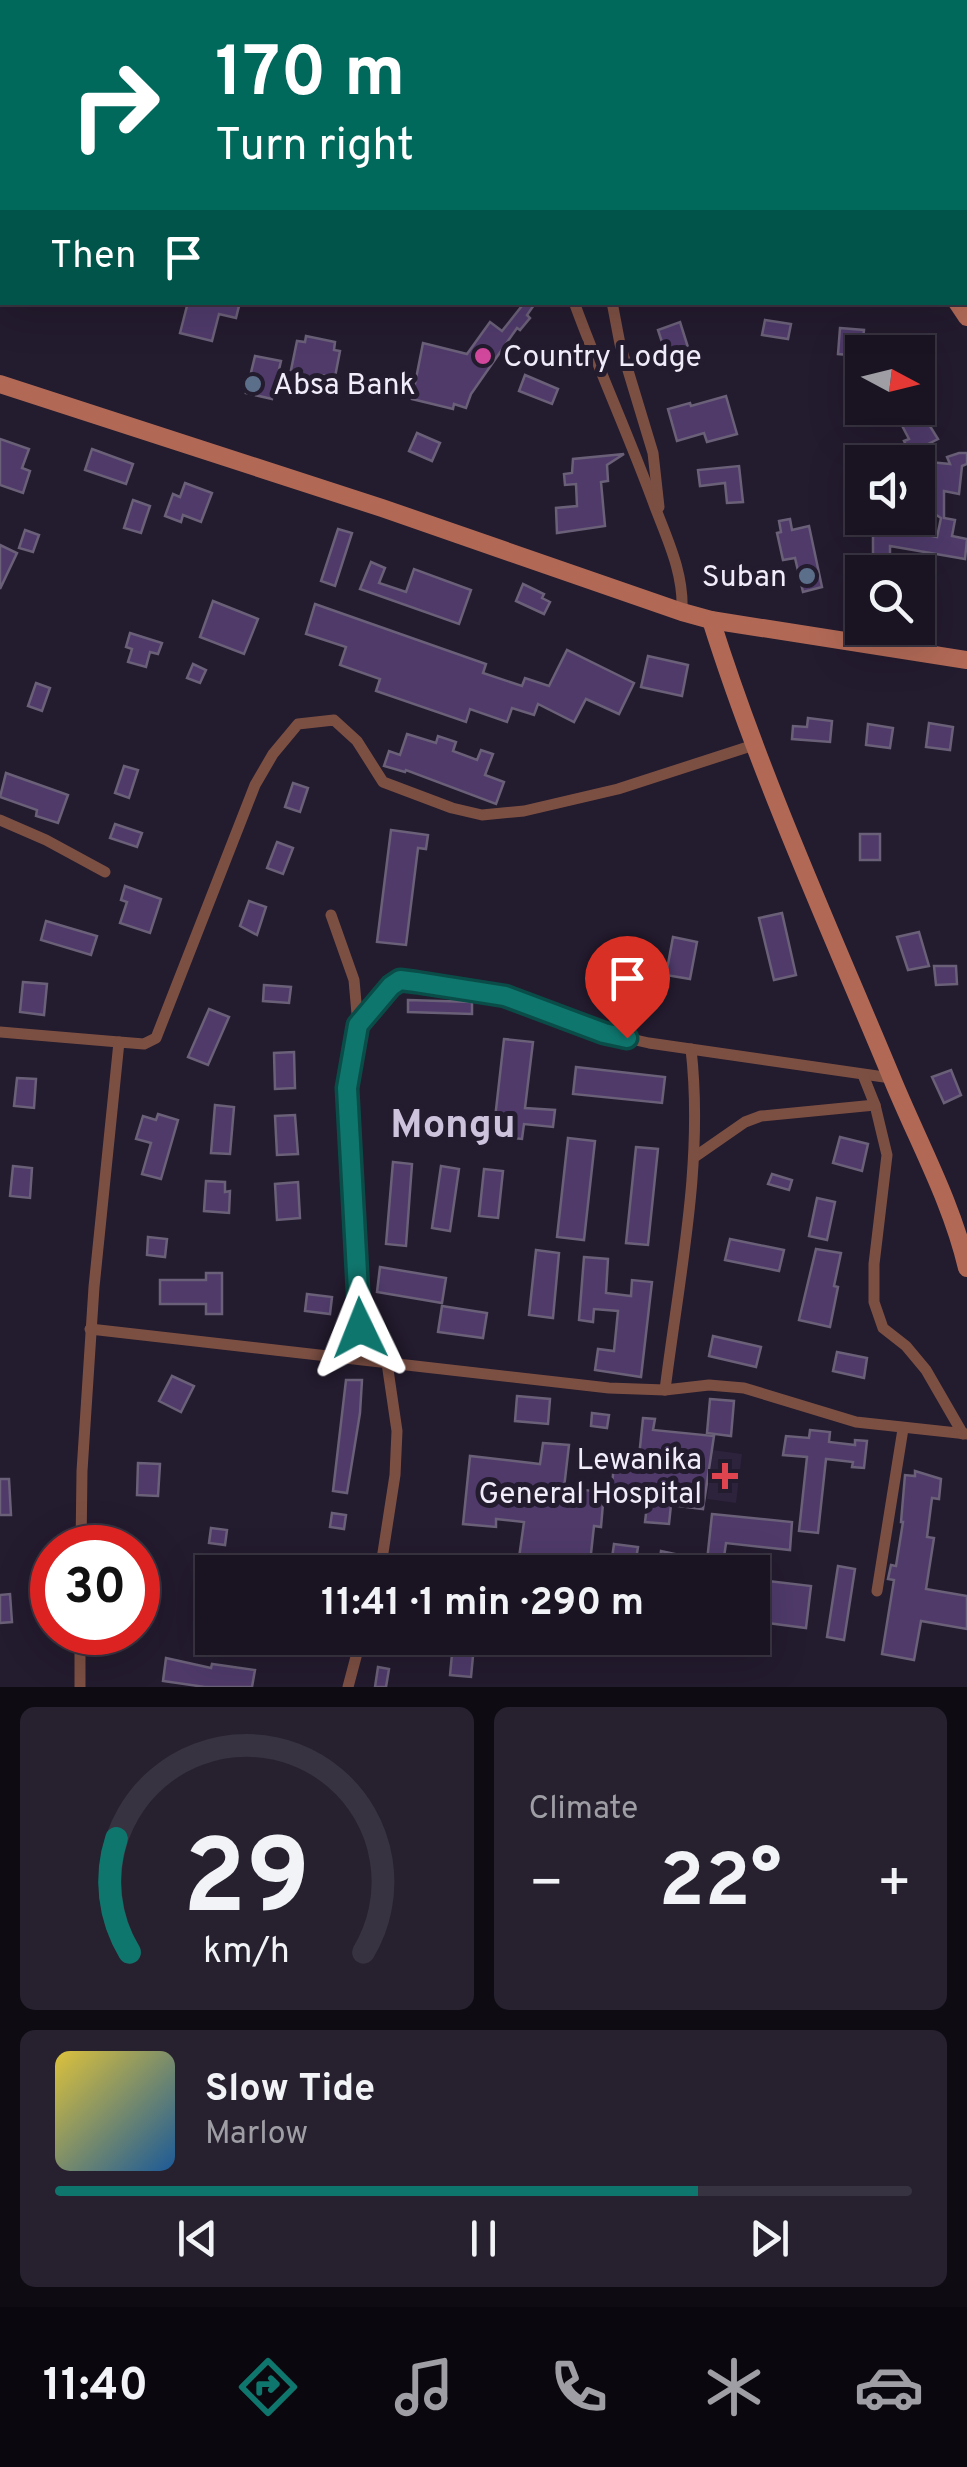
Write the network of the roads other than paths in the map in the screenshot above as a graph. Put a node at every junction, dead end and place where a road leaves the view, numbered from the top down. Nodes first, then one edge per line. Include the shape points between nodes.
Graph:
1 (575, 305) edge
2 (613, 305) edge
3 (0, 384) edge
4 (659, 516) junction
5 (682, 612) junction
6 (711, 620) junction
7 (967, 660) edge
8 (754, 745) junction
9 (0, 820) edge
10 (104, 872) dead end
11 (331, 915) dead end
12 (358, 1025) junction
13 (0, 1032) edge
14 (119, 1042) junction
15 (691, 1049) junction
16 (864, 1075) junction
17 (891, 1078) junction
18 (874, 1105) junction
19 (696, 1156) junction
20 (967, 1268) edge
21 (90, 1329) junction
22 (361, 1358) junction
23 (387, 1364) junction
24 (664, 1390) junction
25 (903, 1428) junction
26 (965, 1434) edge
27 (81, 1525) edge
28 (383, 1555) edge
29 (877, 1590) dead end
30 (80, 1655) edge
31 (356, 1655) edge
32 (80, 1687) edge
33 (348, 1687) edge

1 - 4 street
2 - 4 street via 653,453
3 - 5 main road
4 - 5 street via 680,576
5 - 6 main road
6 - 7 main road
6 - 8 main road
8 - 14 street via 618,789 482,814 383,782 357,741 334,720 298,724 255,785 156,1038
8 - 17 main road
9 - 10 street
11 - 12 street via 354,980
12 - 15 street via 400,980 505,996 604,1033
12 - 22 street via 347,1088
13 - 14 street
14 - 21 street
15 - 16 street
15 - 19 street
16 - 17 street
16 - 18 street
17 - 20 main road via 952,1214
18 - 19 street via 762,1116
18 - 26 street via 887,1155 874,1302 883,1328 926,1370
19 - 24 street
21 - 22 street
21 - 27 street
22 - 23 street
23 - 24 street
23 - 28 street via 396,1431
24 - 25 street via 744,1388 856,1422
25 - 26 street
25 - 29 street
30 - 32 street
31 - 33 street

